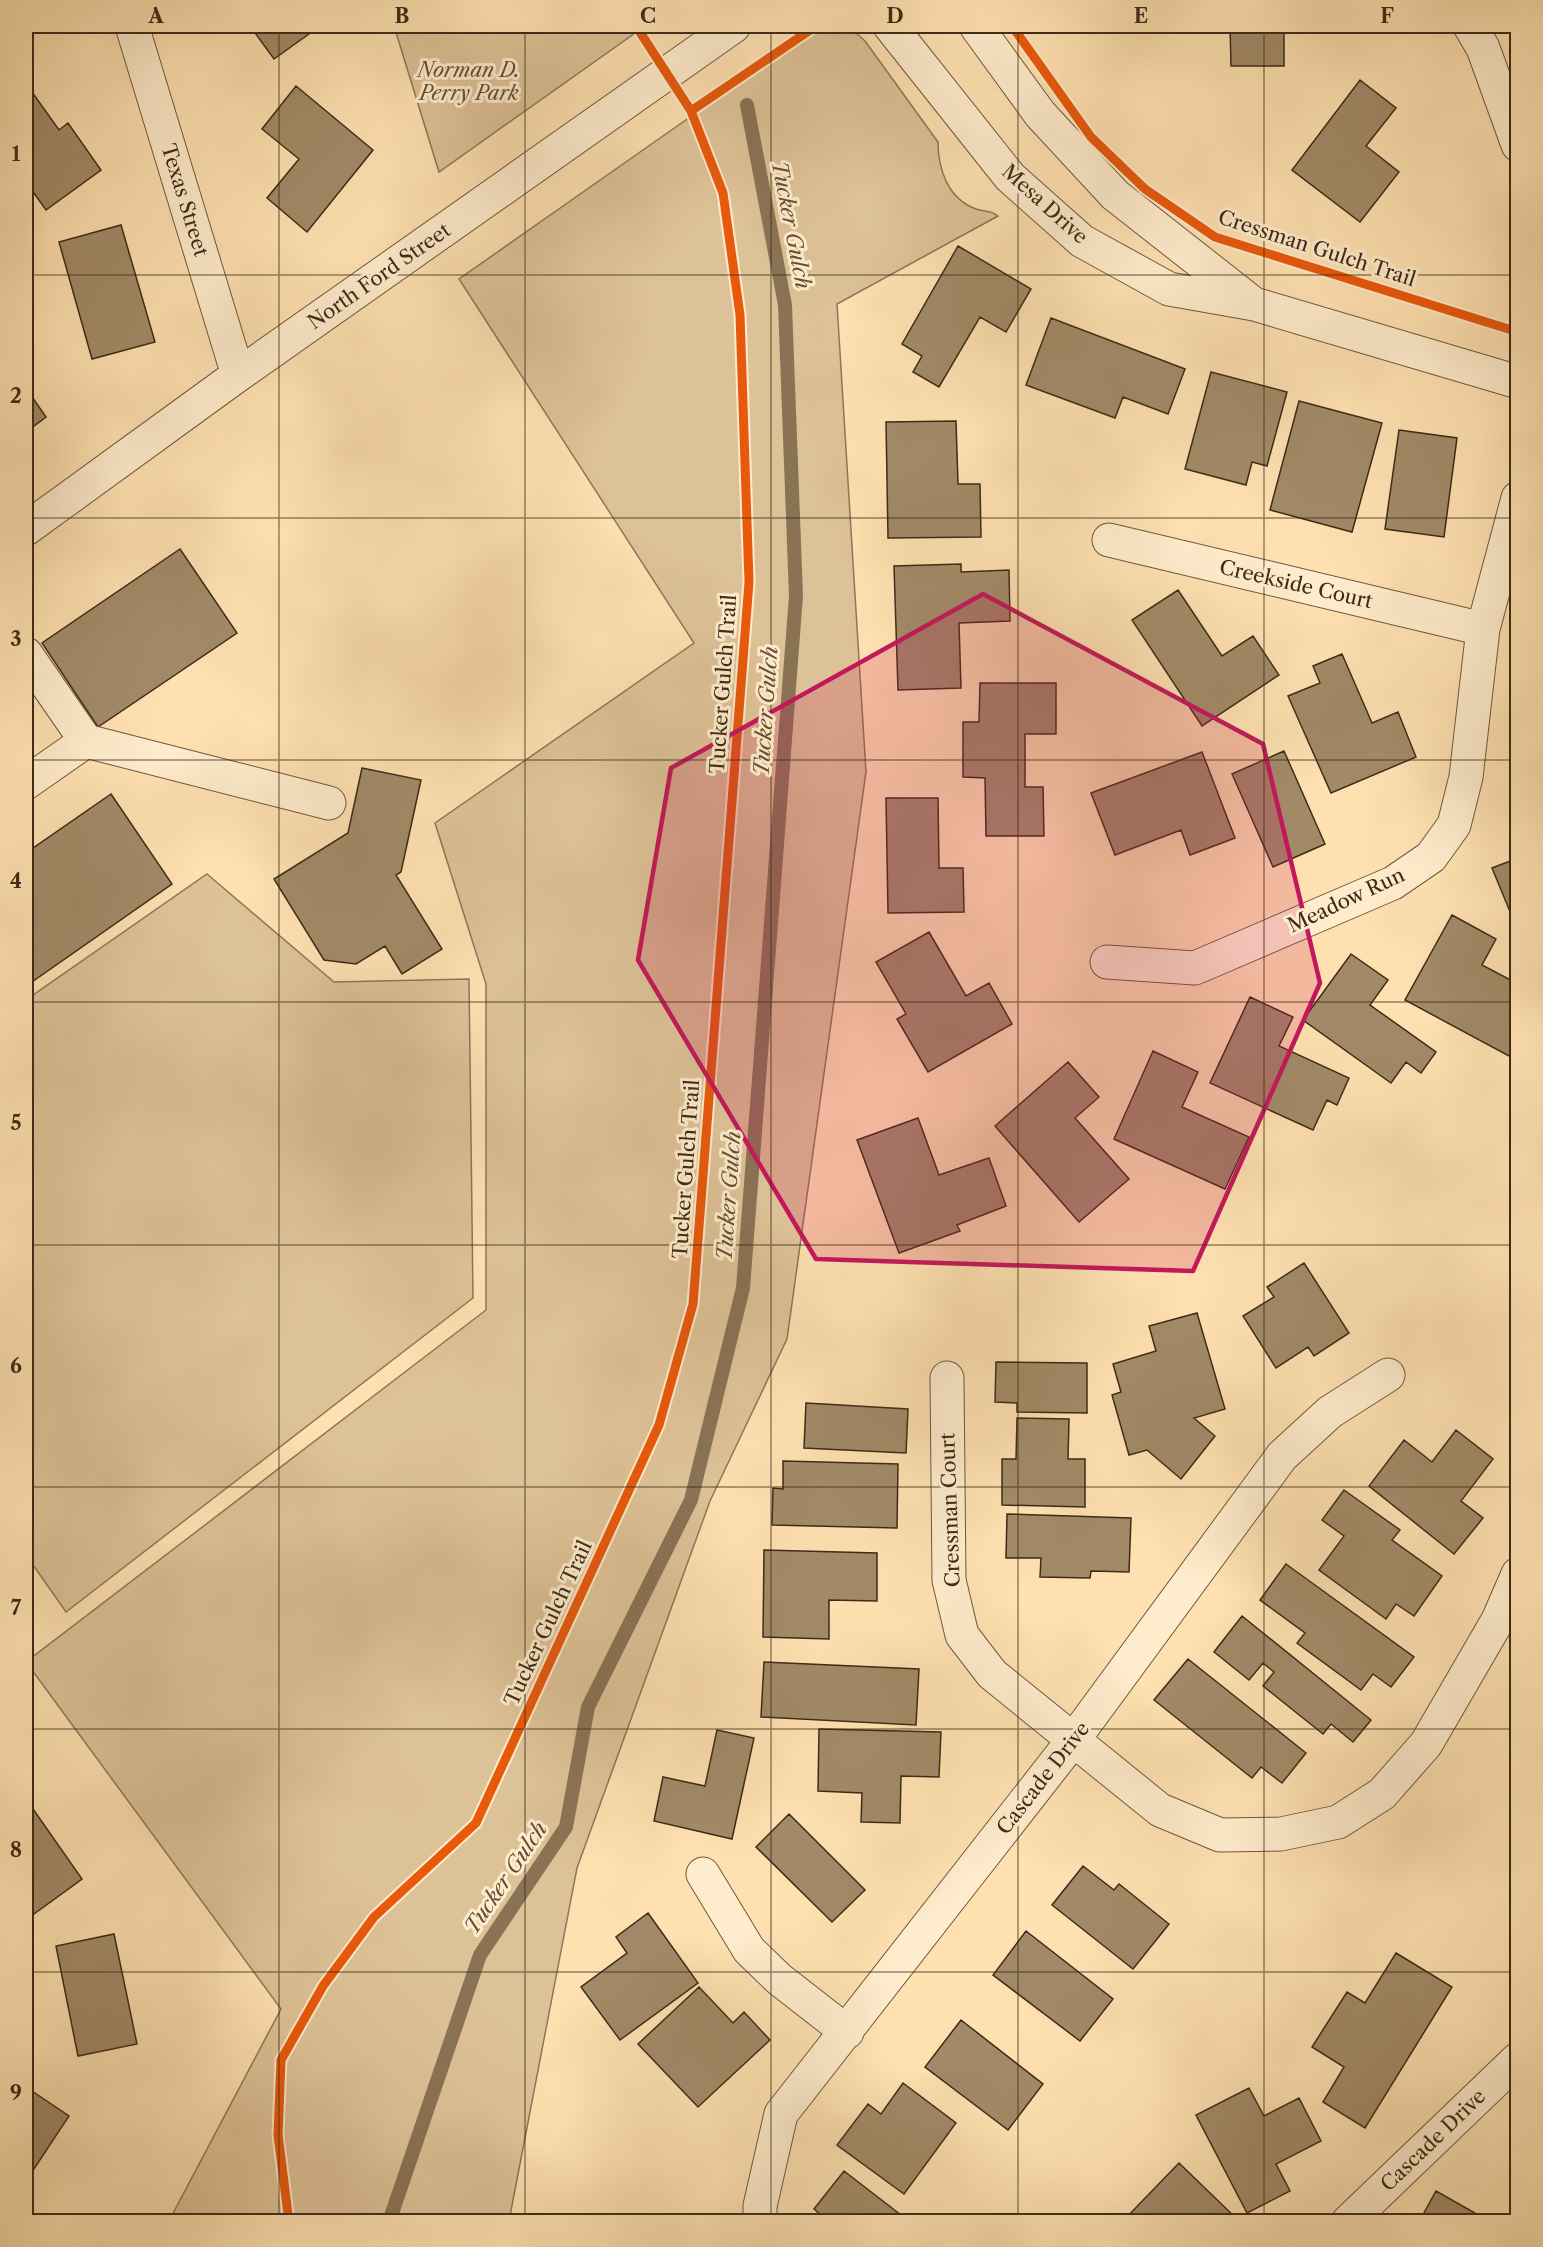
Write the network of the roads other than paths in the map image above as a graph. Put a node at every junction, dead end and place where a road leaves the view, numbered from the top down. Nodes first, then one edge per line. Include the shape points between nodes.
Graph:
1 (132, 26) edge
2 (734, 26) edge
3 (890, 26) edge
4 (975, 26) edge
5 (1470, 26) edge
6 (1518, 145) edge
7 (1254, 304) junction
8 (238, 375) junction
9 (1518, 381) edge
10 (1518, 498) edge
11 (26, 529) edge
12 (1109, 540) dead end
13 (1483, 628) junction
14 (26, 654) edge
15 (86, 741) junction
16 (26, 783) edge
17 (329, 802) dead end
18 (1107, 962) dead end
19 (1388, 1375) dead end
20 (947, 1378) dead end
21 (1518, 1574) edge
22 (1074, 1739) junction
23 (703, 1874) dead end
24 (847, 2032) junction
25 (1518, 2059) edge
26 (760, 2222) edge
27 (1348, 2222) edge

1 - 8 street, Texas Street
2 - 8 street, North Ford Street
3 - 7 street, Mesa Drive via 1010,177 1082,241 1169,289
4 - 7 street, Mesa Drive via 1040,114 1115,195
5 - 6 street via 1484,48
7 - 9 street, Mesa Drive
8 - 11 street, North Ford Street
10 - 13 street, Meadow Run
12 - 13 street, Creekside Court
13 - 18 street, Meadow Run via 1466,777 1454,825 1431,857 1393,883 1196,968
14 - 15 street
15 - 16 street
15 - 17 street
19 - 22 street, Cascade Drive via 1330,1412 1282,1456
20 - 22 street, Cressman Court via 949,1580 962,1635 992,1674
21 - 22 street, Cressman Court via 1498,1620 1426,1744 1382,1794 1338,1822 1281,1833 1220,1834 1160,1810
22 - 24 street, Cascade Drive
23 - 24 street via 749,1950 778,1979
24 - 26 street, Cascade Drive via 781,2114 760,2206
25 - 27 street, Cascade Drive

